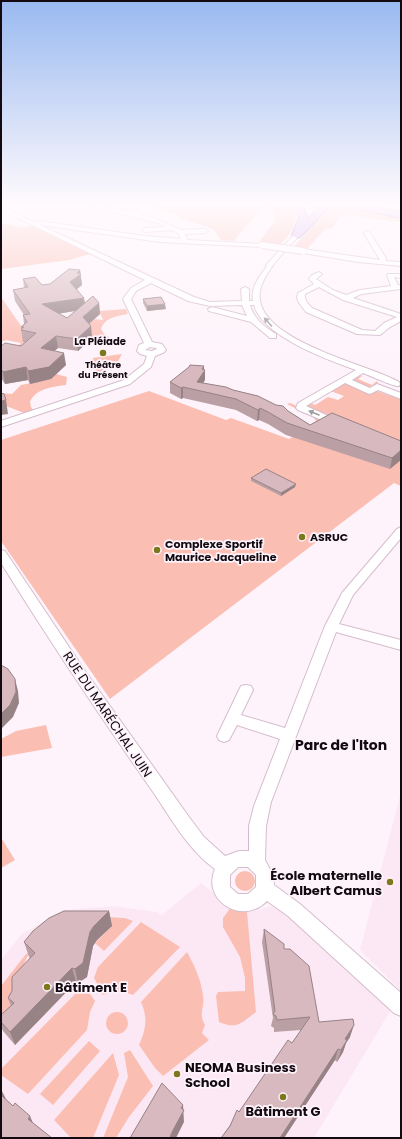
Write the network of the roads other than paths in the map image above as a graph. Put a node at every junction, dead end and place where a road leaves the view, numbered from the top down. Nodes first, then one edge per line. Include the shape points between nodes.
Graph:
1 (106, 258) edge
2 (355, 258) edge
3 (383, 258) edge
4 (275, 260) joint
5 (383, 262) junction
6 (401, 264) edge
7 (319, 274) dead end
8 (401, 276) edge
9 (150, 281) junction
10 (318, 285) junction
11 (398, 287) edge
12 (246, 289) junction
13 (346, 298) junction
14 (246, 306) junction
15 (257, 306) junction
16 (220, 307) junction
17 (401, 317) edge
18 (254, 320) junction
19 (361, 371) junction
20 (345, 380) junction
21 (398, 385) edge
22 (401, 396) edge
23 (1, 424) edge
24 (346, 427) edge
25 (401, 531) edge
26 (1, 554) edge
27 (331, 626) junction
28 (401, 645) edge
29 (246, 690) dead end
30 (233, 718) junction
31 (288, 735) junction
32 (224, 736) dead end
33 (256, 864) junction
34 (225, 866) junction
35 (264, 889) junction
36 (401, 1006) edge

1 - 9 street
2 - 5 street, bridge
3 - 5 street
4 - 12 street
4 - 15 street via 258,286
5 - 6 street
7 - 10 street via 312,279
8 - 11 street via 390,275
9 - 16 street via 206,307
9 - 23 street via 135,288 128,299 150,349 148,365 127,382
10 - 13 street
10 - 17 street via 302,293 303,303 309,310 360,332 377,333
11 - 13 street via 360,292
12 - 14 street
12 - 16 street via 234,300
13 - 17 street
14 - 15 street
14 - 16 street
14 - 18 street
19 -> 15 street via 294,342 270,325
16 - 18 street
18 - 19 street via 270,334 293,345
19 - 20 street
19 - 21 street via 388,379
20 - 22 street via 370,390 377,387
24 -> 20 street via 300,406
25 - 27 street via 348,593
26 - 34 street, RUE DU MARÉCHAL JUIN via 137,757 202,847 214,860
27 - 28 street
27 - 31 street
29 - 30 street
30 - 31 street
30 - 32 street
31 - 33 street via 258,818
33 - 34 street via 242,859 233,860
33 - 35 street via 265,876
34 - 35 street via 220,876 220,884 230,899 249,902 260,896
35 - 36 street via 294,910

